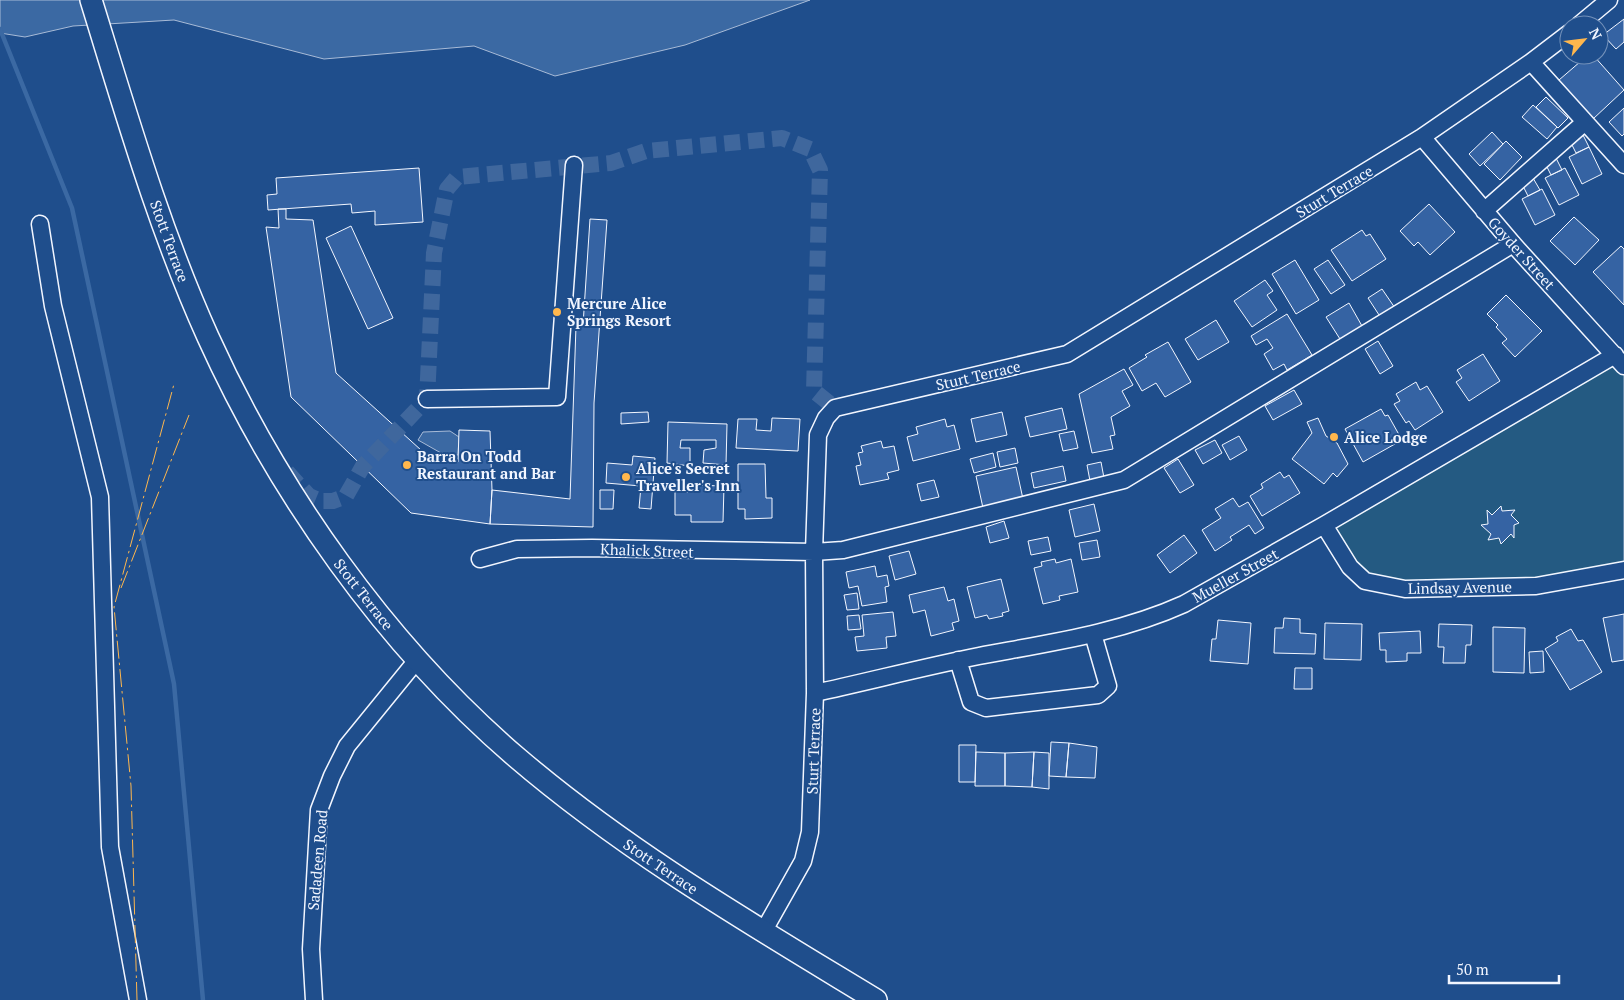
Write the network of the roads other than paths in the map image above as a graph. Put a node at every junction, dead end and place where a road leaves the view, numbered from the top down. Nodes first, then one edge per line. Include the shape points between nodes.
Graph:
1 (91, 0) edge
2 (1609, 0) edge
3 (1591, 15) edge
4 (1559, 41) edge
5 (1531, 62) junction
6 (1585, 122) junction
7 (1422, 138) junction
8 (574, 165) dead end
9 (1624, 165) edge
10 (1484, 211) junction
11 (40, 224) dead end
12 (1513, 244) junction
13 (1620, 360) edge
14 (427, 398) dead end
15 (1324, 526) junction
16 (814, 552) junction
17 (480, 559) dead end
18 (1624, 570) edge
19 (1092, 634) junction
20 (417, 660) junction
21 (958, 660) junction
22 (815, 693) junction
23 (763, 932) junction
24 (138, 1000) edge
25 (314, 1000) edge
26 (876, 1000) edge

1 - 20 main road, Stott Terrace via 167,236 229,382 326,544
2 - 3 street
4 - 5 street, Sturt Terrace
5 - 6 street
5 - 7 street, Sturt Terrace
6 - 9 street
6 - 10 street
7 - 10 street, Goyder Street
7 - 16 street, Sturt Terrace via 1067,354 835,408 818,435
8 - 14 street via 557,397
10 - 12 street, Goyder Street
11 - 24 street via 53,306 100,497 110,847
12 - 13 street, Goyder Street
12 - 16 street, Khalick Street via 1124,480 843,550
13 - 15 street, Mueller Street
15 - 18 street, Lindsay Avenue via 1350,567 1365,581 1405,589 1536,586
15 - 19 street, Mueller Street via 1163,614
16 - 17 street, Khalick Street via 517,549
16 - 22 street, Sturt Terrace
19 - 21 street, Mueller Street
19 - 21 street via 1108,686 1098,695 986,708 971,702
20 - 23 main road, Stott Terrace via 464,710 554,787 630,846
20 - 25 street, Sadadeen Road via 347,746 319,810 311,949
21 - 22 street, Mueller Street
22 - 23 street, Sturt Terrace via 810,832 803,861
23 - 26 main road, Stott Terrace

